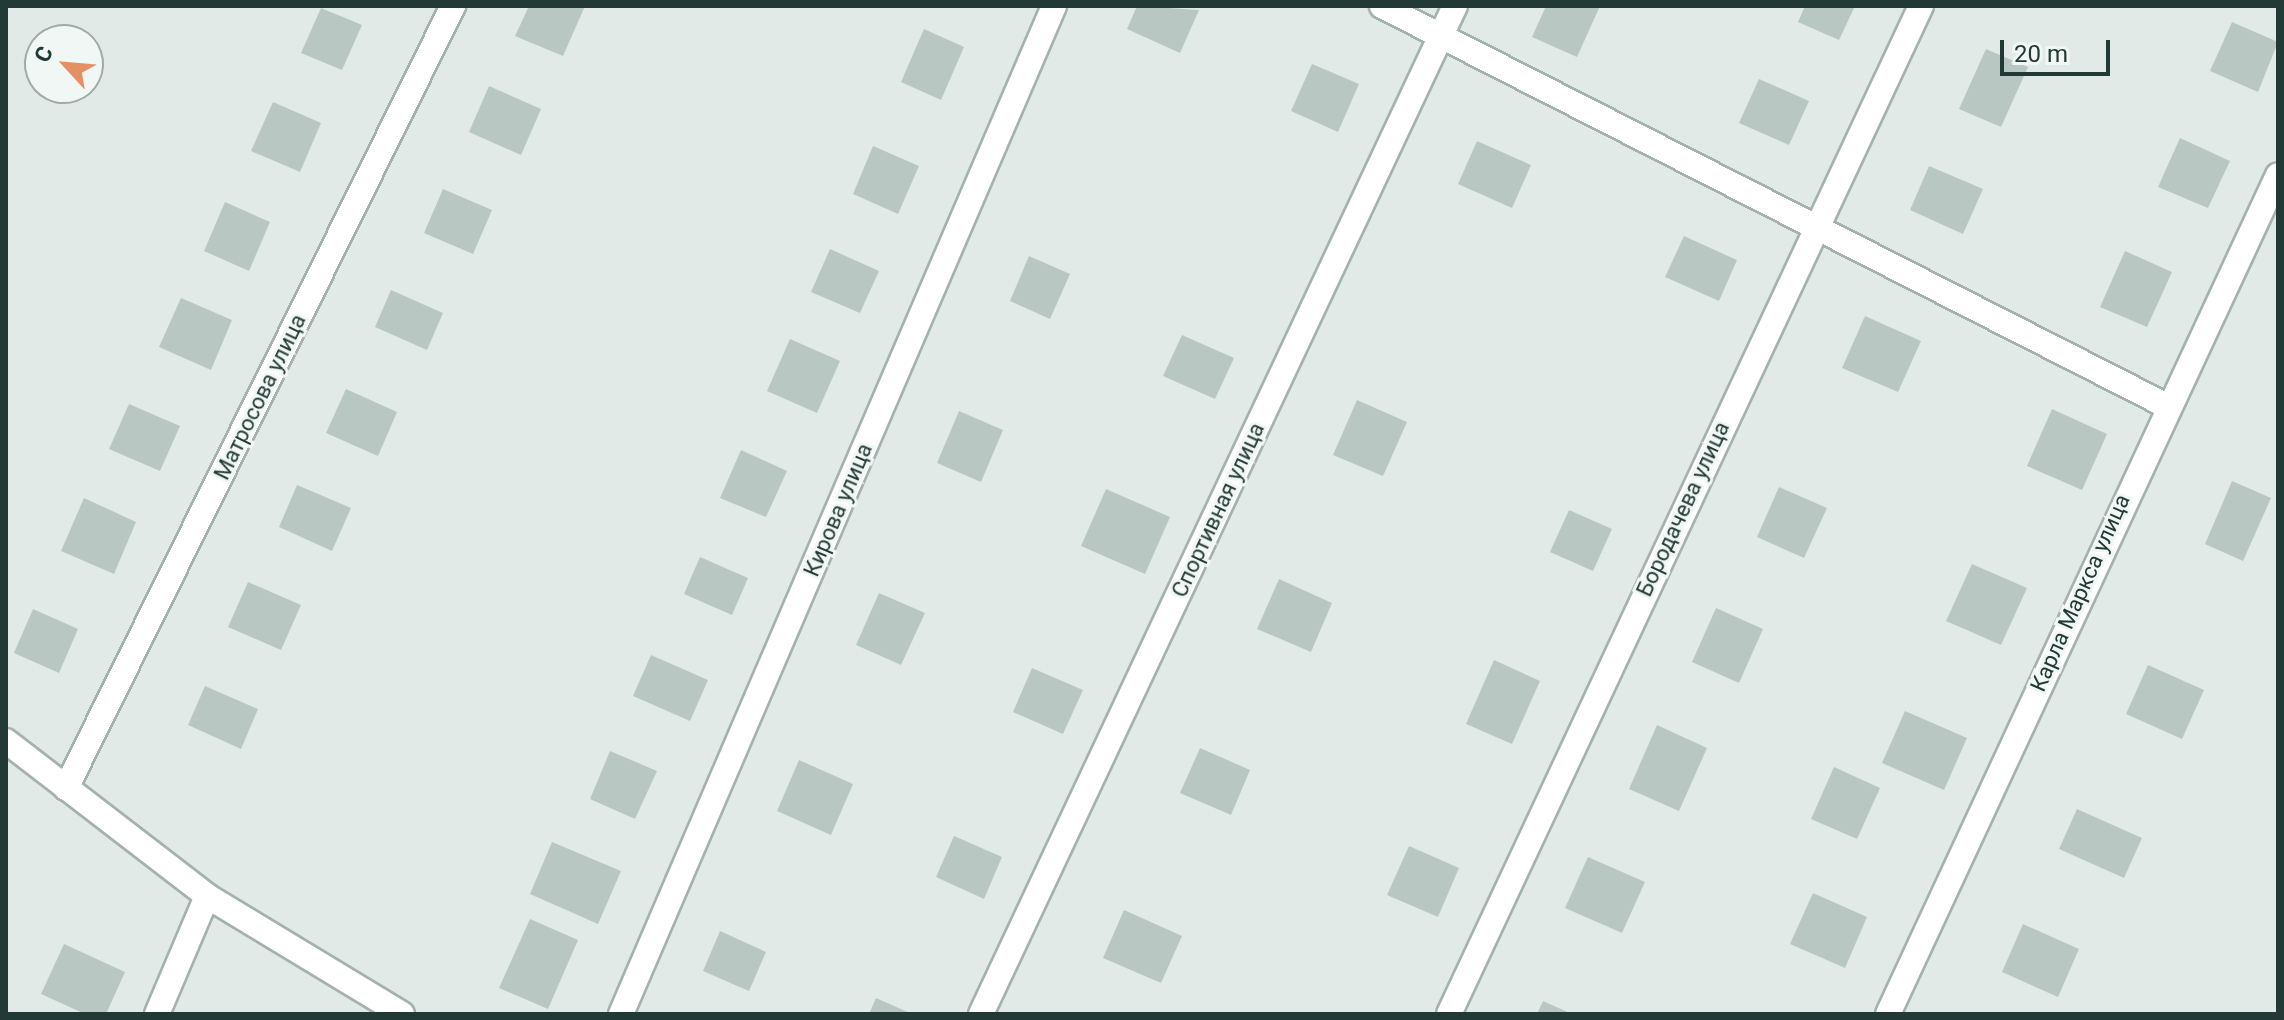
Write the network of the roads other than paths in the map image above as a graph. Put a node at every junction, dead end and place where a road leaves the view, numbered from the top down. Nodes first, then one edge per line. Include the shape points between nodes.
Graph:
1 (453, 6) edge
2 (1054, 6) edge
3 (1382, 6) edge
4 (1455, 6) edge
5 (1921, 6) edge
6 (1441, 34) junction
7 (2278, 175) edge
8 (1816, 224) junction
9 (2165, 405) junction
10 (6, 741) edge
11 (66, 788) junction
12 (207, 896) junction
13 (157, 1014) edge
14 (402, 1014) edge
15 (621, 1014) edge
16 (981, 1014) edge
17 (1449, 1014) edge
18 (1888, 1014) edge

1 - 11 street, Матросова улица
2 - 15 street, Кирова улица
3 - 6 street
4 - 6 street, Спортивная улица
5 - 8 street, Бородачева улица
6 - 8 street
6 - 16 street, Спортивная улица
7 - 9 street, Карла Маркса улица
8 - 9 street
8 - 17 street, Бородачева улица
9 - 18 street, Карла Маркса улица
10 - 11 street
11 - 12 street
12 - 13 street
12 - 14 street

